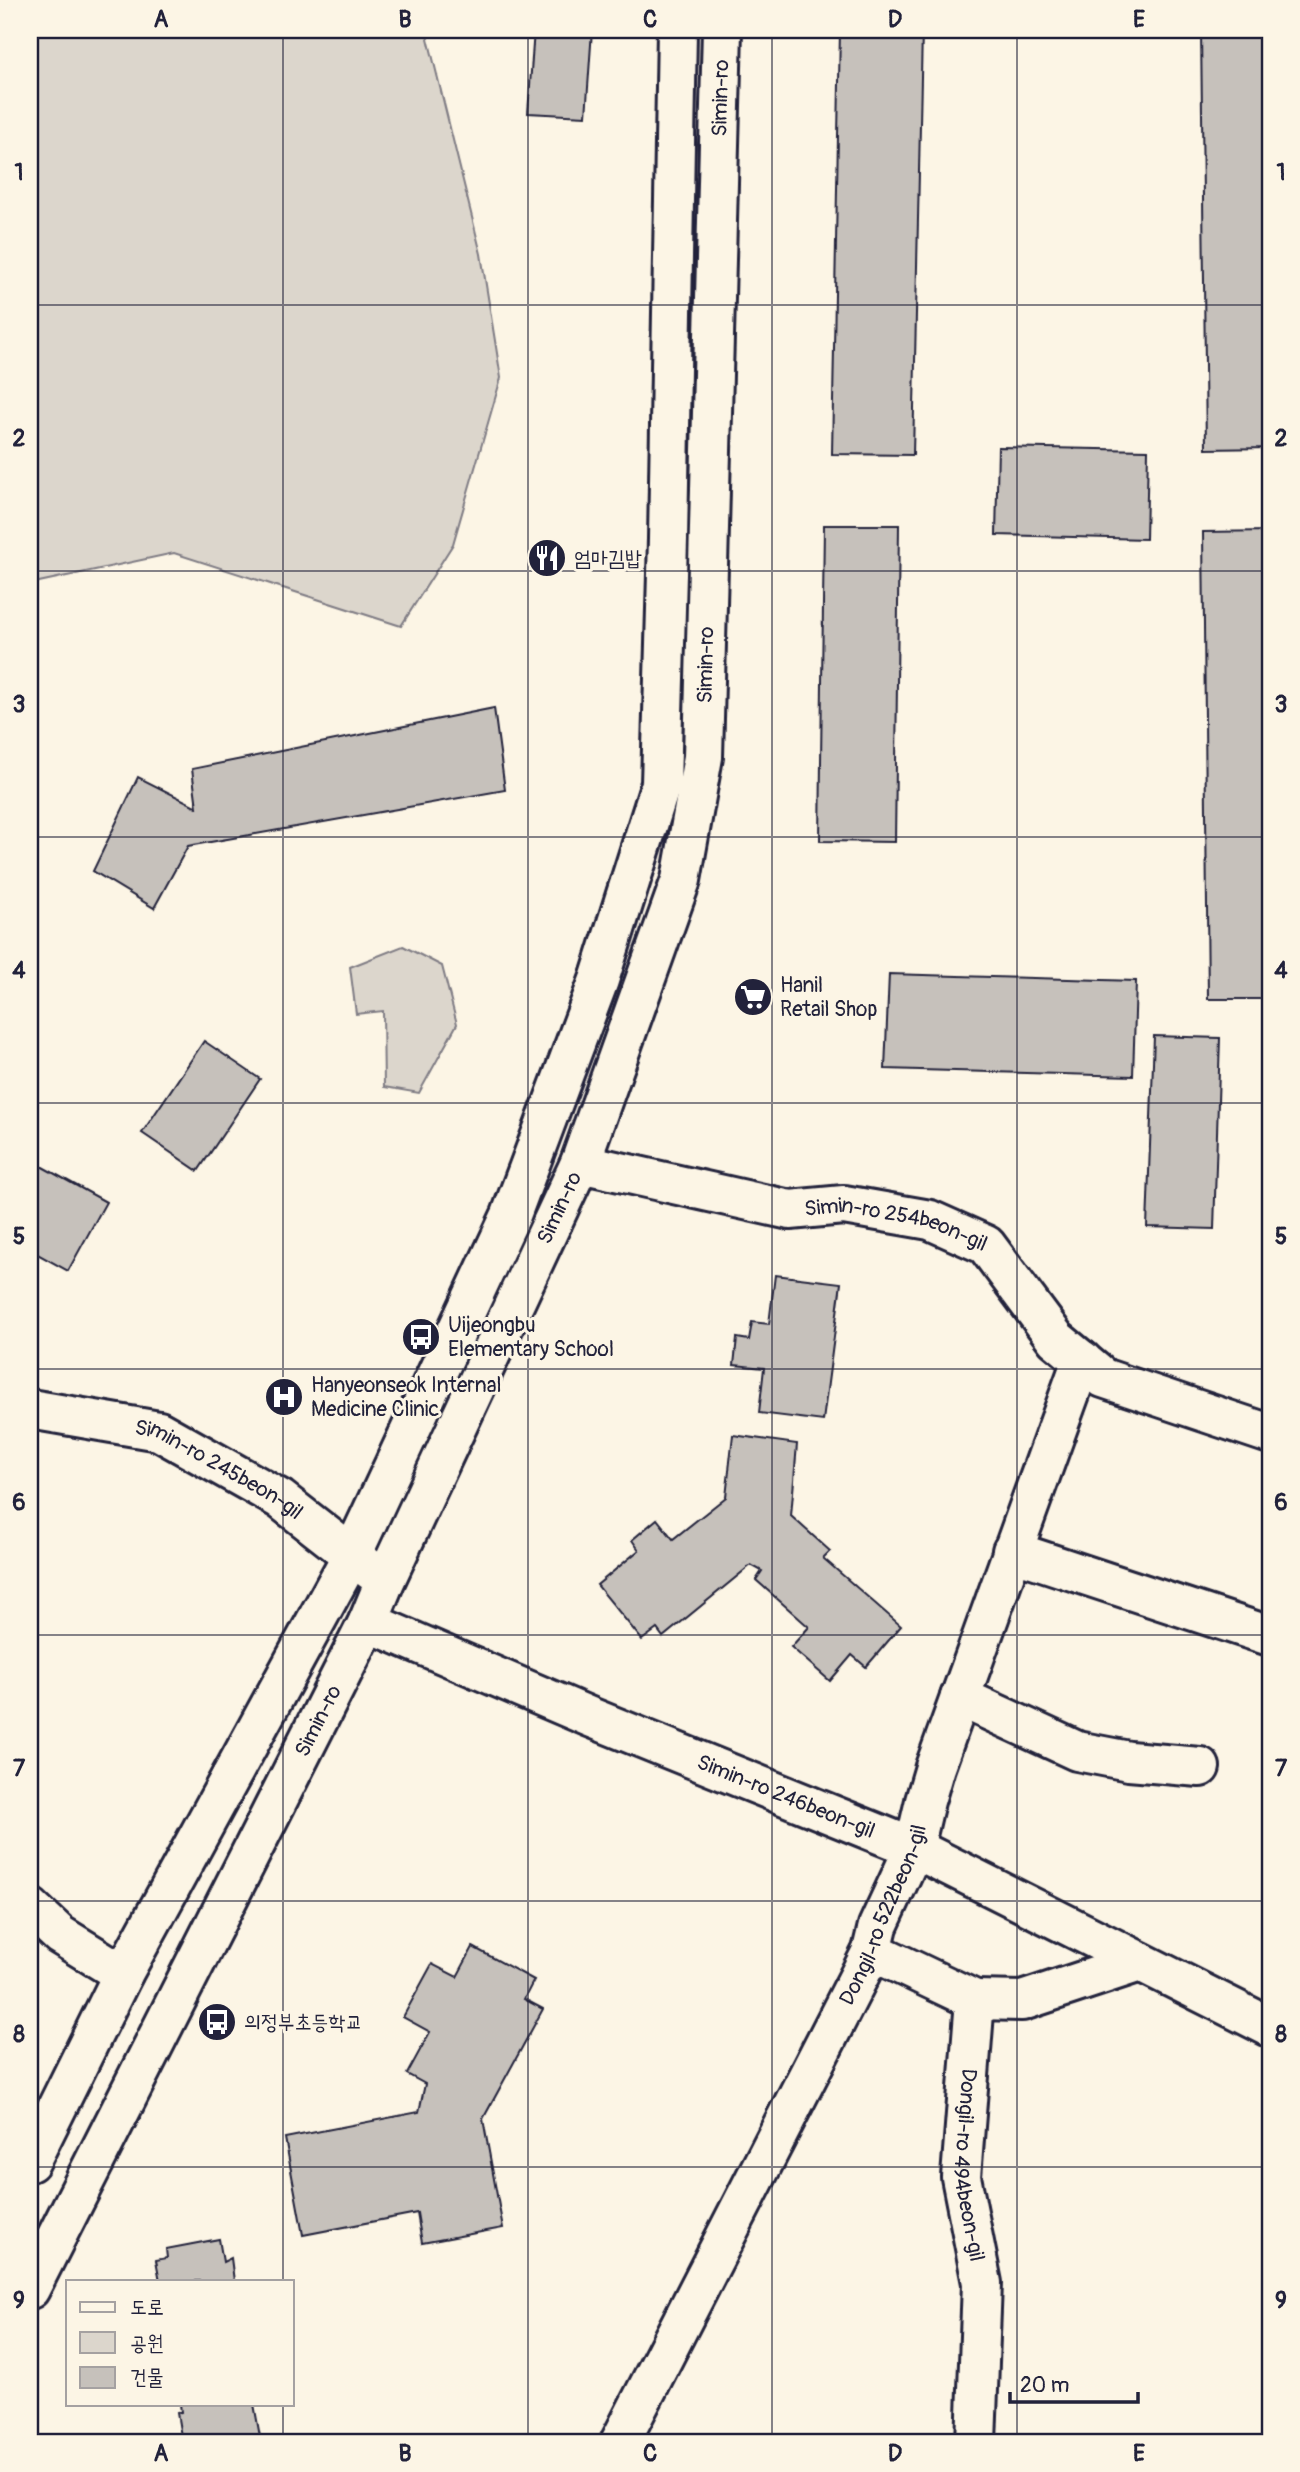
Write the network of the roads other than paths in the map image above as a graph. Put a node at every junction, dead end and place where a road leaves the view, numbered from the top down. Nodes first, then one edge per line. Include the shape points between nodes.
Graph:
1 (677, 30) edge
2 (722, 30) edge
3 (580, 1163) junction
4 (1082, 1360) junction
5 (30, 1409) edge
6 (1270, 1434) edge
7 (1012, 1551) junction
8 (352, 1555) junction
9 (385, 1581) junction
10 (368, 1622) junction
11 (1270, 1636) edge
12 (960, 1697) junction
13 (1200, 1767) dead end
14 (914, 1848) junction
15 (30, 1907) edge
16 (873, 1951) junction
17 (1140, 1962) junction
18 (123, 1974) junction
19 (975, 2000) junction
20 (1270, 2027) edge
21 (30, 2162) edge
22 (30, 2288) edge
23 (620, 2442) edge
24 (976, 2442) edge

1 - 8 street, Simin-ro via 661,784 600,980 511,1215
2 - 3 street, Simin-ro via 703,757 681,880
3 - 4 street, Simin-ro 254beon-gil via 790,1210 844,1205 930,1220 986,1245 1056,1339
3 - 9 street, Simin-ro
4 - 6 street, Simin-ro 254beon-gil via 1103,1378
4 - 7 street, Dongil-ro 522beon-gil
5 - 8 street, Simin-ro 245beon-gil via 159,1431 280,1499
7 - 11 street
7 - 12 street, Dongil-ro 522beon-gil
8 - 9 street, Simin-ro 245beon-gil
8 - 18 street, Simin-ro
9 - 10 street, Simin-ro
10 - 14 street, Simin-ro 246beon-gil
10 - 22 street, Simin-ro
12 - 13 street via 1077,1751
12 - 14 street, Dongil-ro 522beon-gil
14 - 16 street, Dongil-ro 522beon-gil via 878,1926
14 - 17 street, Simin-ro 246beon-gil
15 - 18 street via 60,1935
16 - 19 street
16 - 23 street, Dongil-ro 522beon-gil
17 - 19 street via 1022,2001
17 - 20 street, Simin-ro 246beon-gil
18 - 21 street, Simin-ro
19 - 24 street, Dongil-ro 494beon-gil via 961,2177 982,2283

